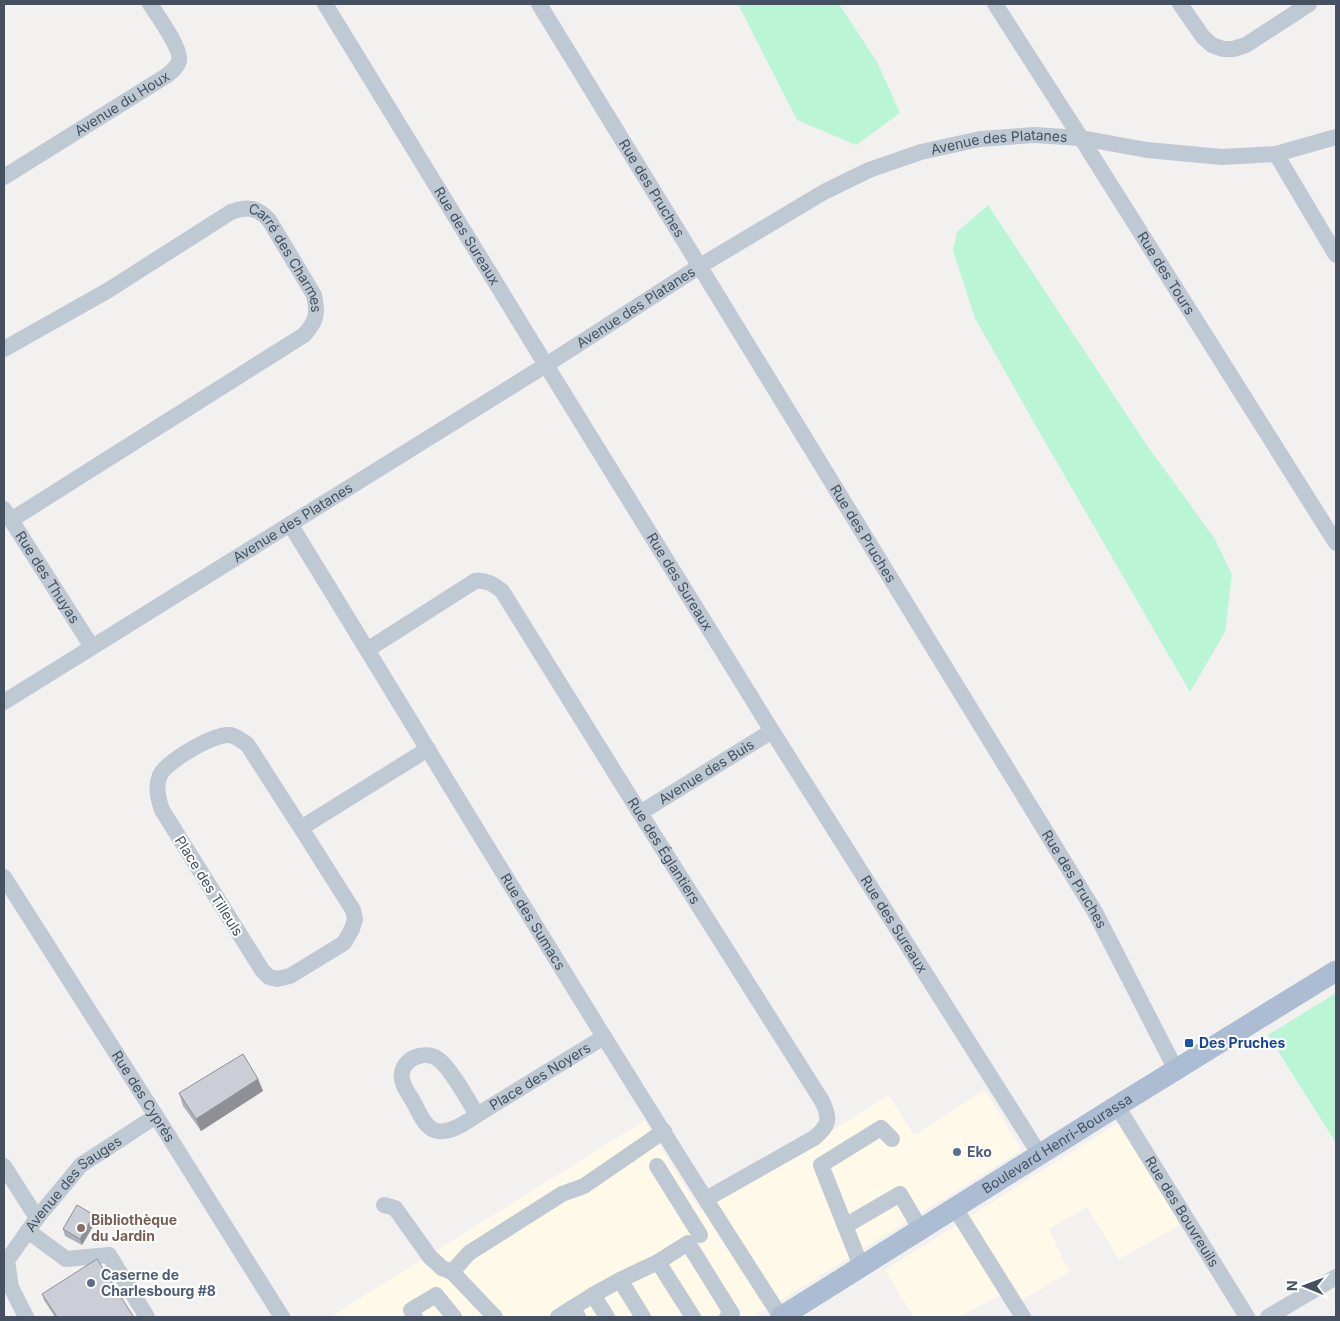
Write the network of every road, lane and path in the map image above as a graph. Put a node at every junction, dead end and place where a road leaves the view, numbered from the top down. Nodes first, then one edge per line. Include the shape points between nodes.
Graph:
1 (150, 4) edge
2 (324, 4) edge
3 (539, 4) edge
4 (995, 4) edge
5 (1180, 4) edge
6 (1309, 4) edge
7 (1336, 137) edge
8 (1081, 138) junction
9 (1276, 154) junction
10 (4, 176) edge
11 (1336, 255) edge
12 (700, 266) junction
13 (4, 349) edge
14 (546, 365) junction
15 (7, 514) edge
16 (290, 524) junction
17 (1336, 543) edge
18 (92, 647) junction
19 (367, 650) junction
20 (4, 702) edge
21 (772, 731) junction
22 (428, 749) junction
23 (640, 813) junction
24 (300, 828) junction
25 (4, 877) edge
26 (1336, 972) edge
27 (604, 1037) junction
28 (1176, 1070) junction
29 (1117, 1106) junction
30 (477, 1115) junction
31 (156, 1116) junction
32 (664, 1132) junction
33 (892, 1139) dead end
34 (1040, 1155) junction
35 (4, 1166) edge
36 (657, 1166) dead end
37 (706, 1199) junction
38 (384, 1205) dead end
39 (955, 1208) junction
40 (720, 1222) junction
41 (33, 1224) junction
42 (845, 1226) junction
43 (921, 1230) junction
44 (694, 1239) junction
45 (658, 1262) junction
46 (5, 1263) edge
47 (861, 1266) junction
48 (452, 1272) junction
49 (1336, 1277) edge
50 (620, 1280) junction
51 (593, 1295) junction
52 (575, 1313) edge
53 (26, 1317) edge
54 (147, 1317) edge
55 (282, 1317) edge
56 (415, 1317) edge
57 (454, 1317) edge
58 (495, 1317) edge
59 (558, 1317) edge
60 (607, 1317) edge
61 (643, 1317) edge
62 (693, 1317) edge
63 (727, 1317) edge
64 (781, 1317) edge
65 (1023, 1317) edge
66 (1247, 1317) edge
67 (1268, 1317) edge

1 - 10 street, Avenue du Houx via 178,51 179,61 175,70
2 - 14 street, Rue des Sureaux
3 - 12 street, Rue des Pruches
4 - 8 street, Rue des Tours
5 - 6 street via 1203,38 1223,49 1246,45
7 - 9 street, Avenue des Platanes
8 - 9 street, Avenue des Platanes via 1147,150 1222,157
8 - 12 street, Avenue des Platanes via 1034,135 980,139 921,152 868,170 824,192
8 - 17 street, Rue des Tours
9 - 11 street
12 - 14 street, Avenue des Platanes
12 - 28 street, Rue des Pruches via 1095,912
13 - 15 street, Carré des Charmes via 107,291 231,212 241,209 262,212 270,220 314,294 316,306 312,327 304,335
14 - 16 street, Avenue des Platanes
14 - 21 street, Rue des Sureaux
15 - 18 street, Rue des Thuyas
16 - 18 street, Avenue des Platanes
16 - 19 street, Rue des Sumacs
18 - 20 street, Avenue des Platanes
19 - 22 street, Rue des Sumacs
19 - 23 street, Rue des Églantiers via 468,585 484,581 493,584 502,591
21 - 23 street, Avenue des Buis
21 - 34 street, Rue des Sureaux
22 - 24 street
22 - 27 street, Rue des Sumacs
23 - 37 street, Rue des Églantiers via 827,1110 828,1121 814,1138
24 - 24 street, Place des Tilleuls via 247,744 229,735 207,740 168,765 157,785 162,810 262,970 277,979 290,976 344,943 354,919 353,910
25 - 31 street, Rue des Cyprès
26 - 28 main road, Boulevard Henri-Bourassa
27 - 30 street, Place des Noyers
27 - 32 street, Rue des Sumacs
28 - 29 main road, Boulevard Henri-Bourassa
29 - 34 main road, Boulevard Henri-Bourassa
29 - 66 street, Rue des Bouvreuils
30 - 30 street, Place des Noyers via 445,1064 436,1057 415,1057 405,1064 401,1074 404,1085 432,1130 459,1127
31 - 41 street, Avenue des Sauges via 81,1165
31 - 55 street, Rue des Cyprès
32 - 37 street, Rue des Sumacs
32 - 48 street via 584,1186 562,1194 469,1253
33 - 42 street via 881,1128 821,1165
34 - 39 main road, Boulevard Henri-Bourassa
35 - 41 street
36 - 44 street
37 - 40 street, Rue des Sumacs
38 - 48 street via 395,1208 430,1257
39 - 43 main road, Boulevard Henri-Bourassa
39 - 65 street
40 - 44 street
40 - 64 street, Rue des Sumacs
41 - 46 street, Avenue des Sauges
41 - 54 street via 66,1259 108,1255
42 - 43 street via 900,1194
42 - 47 street
43 - 47 main road, Boulevard Henri-Bourassa
44 - 45 street
44 - 63 street via 732,1314
45 - 50 street
45 - 62 street
46 - 53 street via 11,1286
47 - 64 main road, Boulevard Henri-Bourassa
48 - 58 street
49 - 67 street
50 - 51 street
50 - 61 street
51 - 52 street
51 - 60 street
52 - 59 street
56 - 57 street via 411,1310 436,1295

